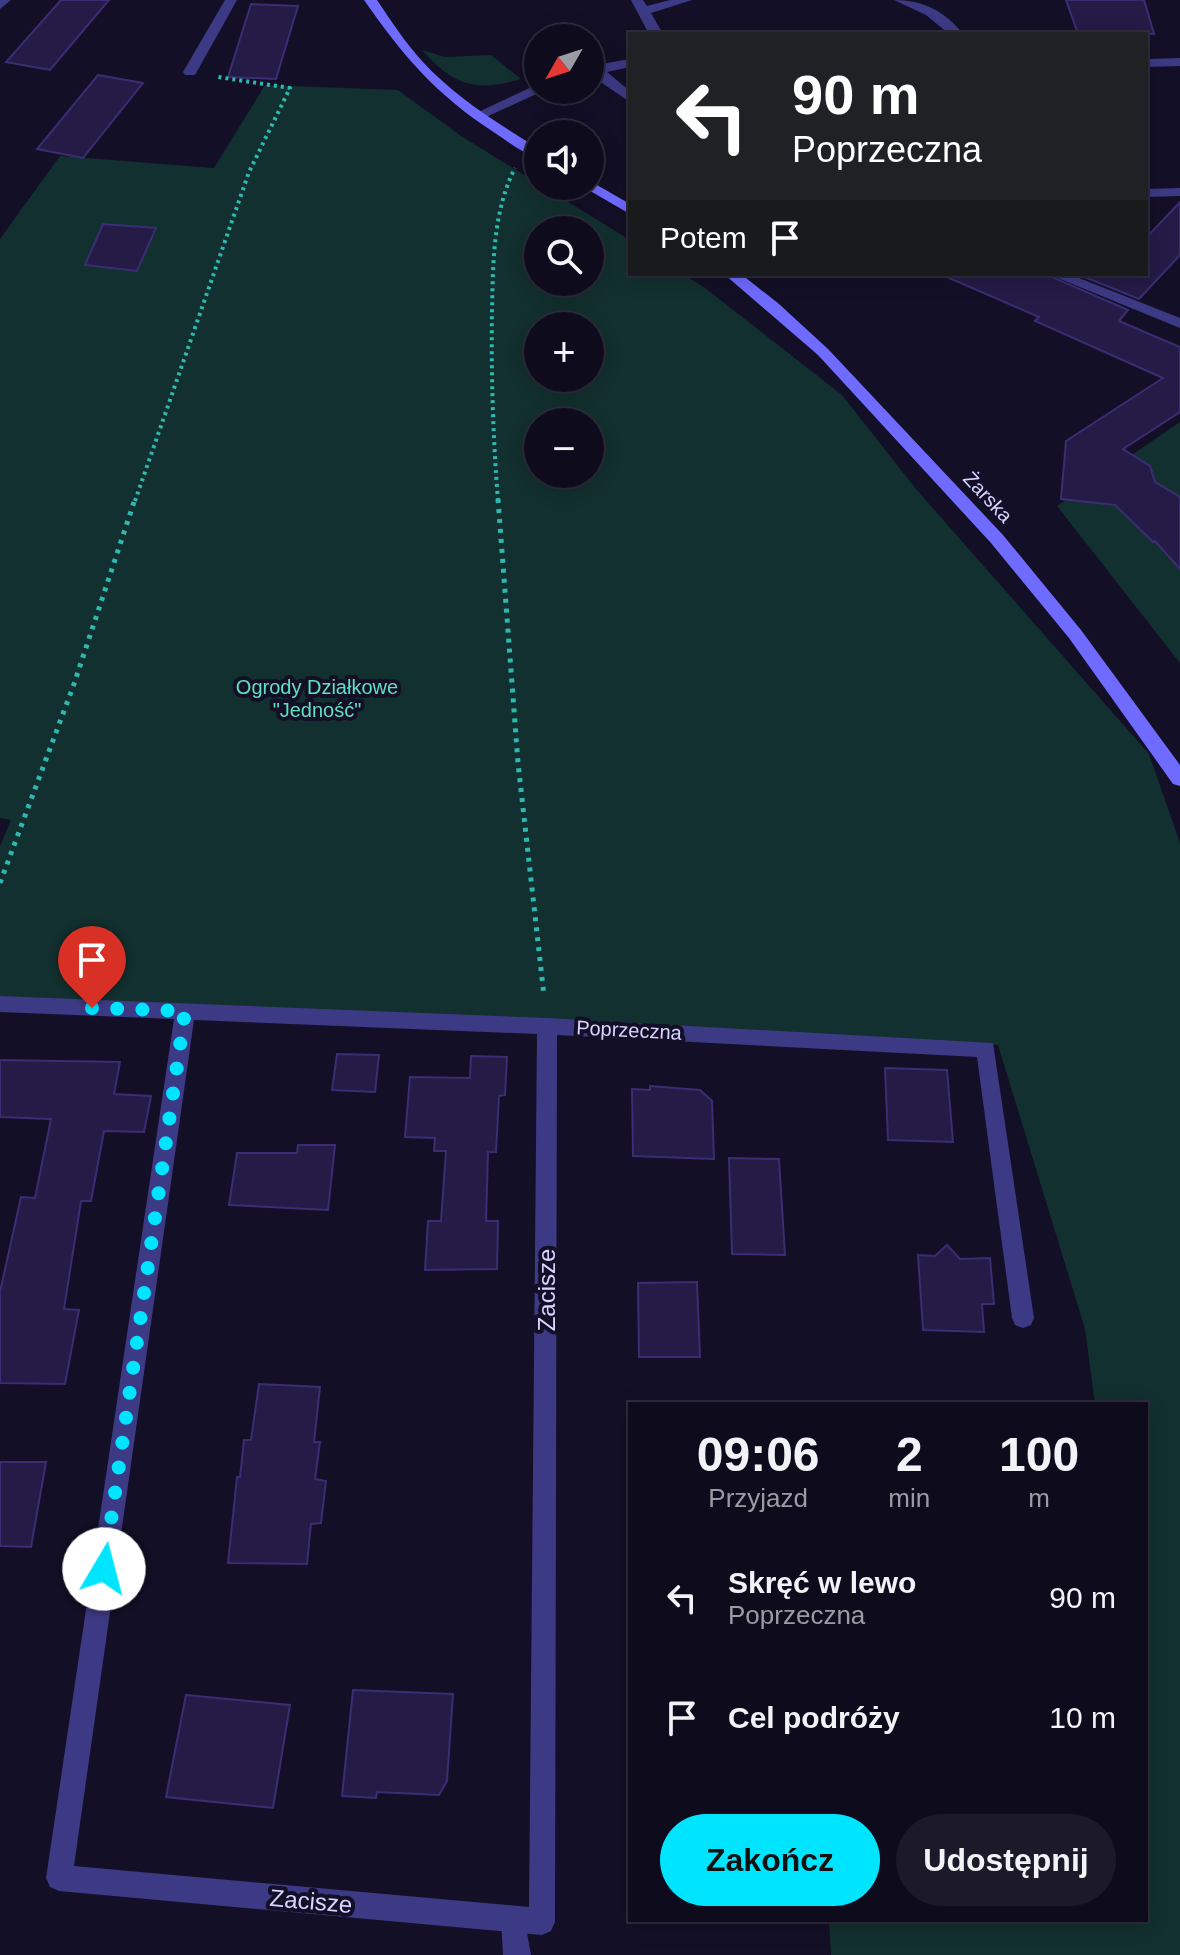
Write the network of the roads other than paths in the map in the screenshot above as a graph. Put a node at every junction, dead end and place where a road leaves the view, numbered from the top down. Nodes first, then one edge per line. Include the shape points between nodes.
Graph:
1 (5, 0) edge
2 (231, 0) edge
3 (370, 0) edge
4 (686, 0) edge
5 (900, 0) edge
6 (0, 5) edge
7 (641, 5) edge
8 (655, 32) edge
9 (954, 32) edge
10 (1180, 62) edge
11 (628, 63) edge
12 (1148, 63) edge
13 (604, 68) edge
14 (190, 72) road end
15 (604, 79) edge
16 (524, 94) edge
17 (628, 97) edge
18 (479, 115) junction
19 (524, 145) edge
20 (1180, 192) edge
21 (1148, 193) edge
22 (604, 194) edge
23 (628, 209) edge
24 (734, 276) edge
25 (1060, 276) edge
26 (1180, 323) edge
27 (1180, 779) edge
28 (0, 1004) edge
29 (185, 1011) junction
30 (547, 1026) junction
31 (1023, 1318) dead end
32 (514, 1920) junction
33 (517, 1955) edge

1 - 6 street
2 - 14 street
3 - 18 street via 419,66
4 - 7 street
5 - 9 street via 944,19
7 - 8 street
10 - 12 street
11 - 13 street
15 - 17 street
16 - 18 street
18 - 19 street
20 - 21 street
22 - 23 street
24 - 27 street, Żarska via 823,352 997,539 1075,634
25 - 26 street
28 - 29 street, Poprzeczna
29 - 30 street, Poprzeczna
29 - 32 street, Zacisze via 59,1878
30 - 31 street, Poprzeczna via 986,1049
30 - 32 street, Zacisze via 542,1922
32 - 33 street

